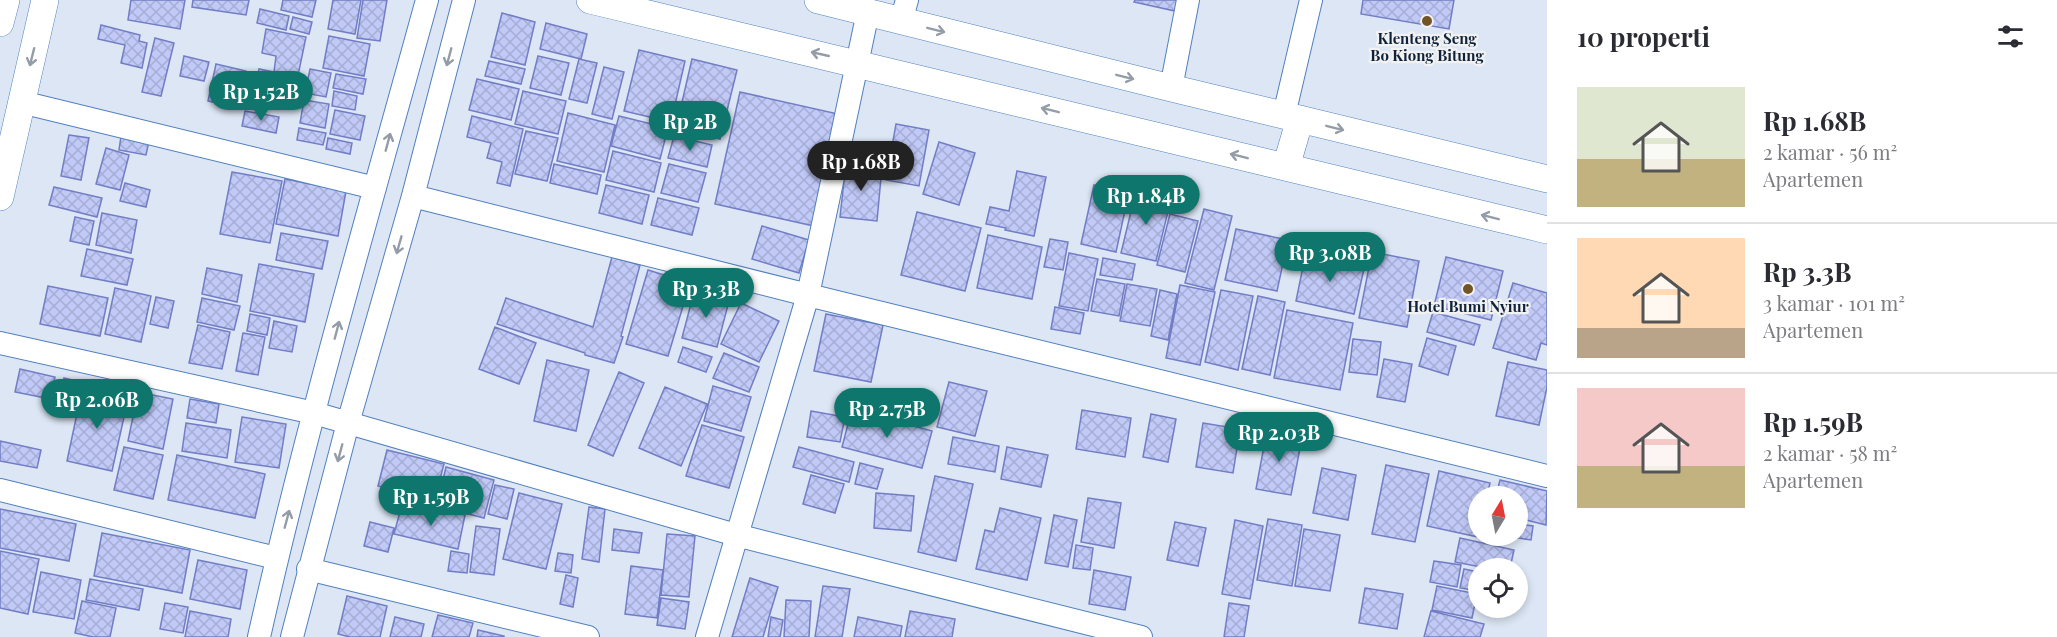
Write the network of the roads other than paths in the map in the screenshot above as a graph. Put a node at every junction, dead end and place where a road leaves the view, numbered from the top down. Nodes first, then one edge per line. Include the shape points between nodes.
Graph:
1 (6, 0) edge
2 (45, 0) edge
3 (427, 0) edge
4 (464, 0) edge
5 (590, 0) edge
6 (818, 0) edge
7 (1188, 0) edge
8 (1311, 0) edge
9 (904, 10) edge
10 (868, 12) junction
11 (0, 23) edge
12 (858, 63) junction
13 (1171, 88) junction
14 (21, 102) junction
15 (1292, 117) junction
16 (1286, 167) junction
17 (1547, 179) edge
18 (375, 188) junction
19 (413, 196) junction
20 (0, 197) edge
21 (1547, 231) edge
22 (807, 295) junction
23 (0, 343) edge
24 (314, 413) junction
25 (348, 423) junction
26 (1547, 476) edge
27 (0, 490) edge
28 (736, 535) junction
29 (276, 558) junction
30 (308, 569) junction
31 (259, 637) edge
32 (291, 637) edge
33 (588, 637) edge
34 (707, 637) edge
35 (1141, 637) edge

1 - 11 street
2 -> 14 street
18 -> 3 street
4 -> 19 street
12 -> 5 street
6 - 10 street
7 - 13 street
8 - 15 street
9 - 10 street
9 -> 13 street
10 - 12 street
16 -> 12 street
12 - 22 street
13 - 15 street
14 - 18 street
14 - 20 street
15 - 16 street
15 -> 17 street
21 -> 16 street
24 -> 18 street
19 - 22 street
19 -> 25 street
22 - 26 street
22 - 28 street
23 - 24 street
24 - 25 street
29 -> 24 street
25 - 28 street
25 -> 30 street
27 - 29 street
28 - 34 street
28 - 35 street
29 - 31 street
30 - 32 street
30 - 33 street

